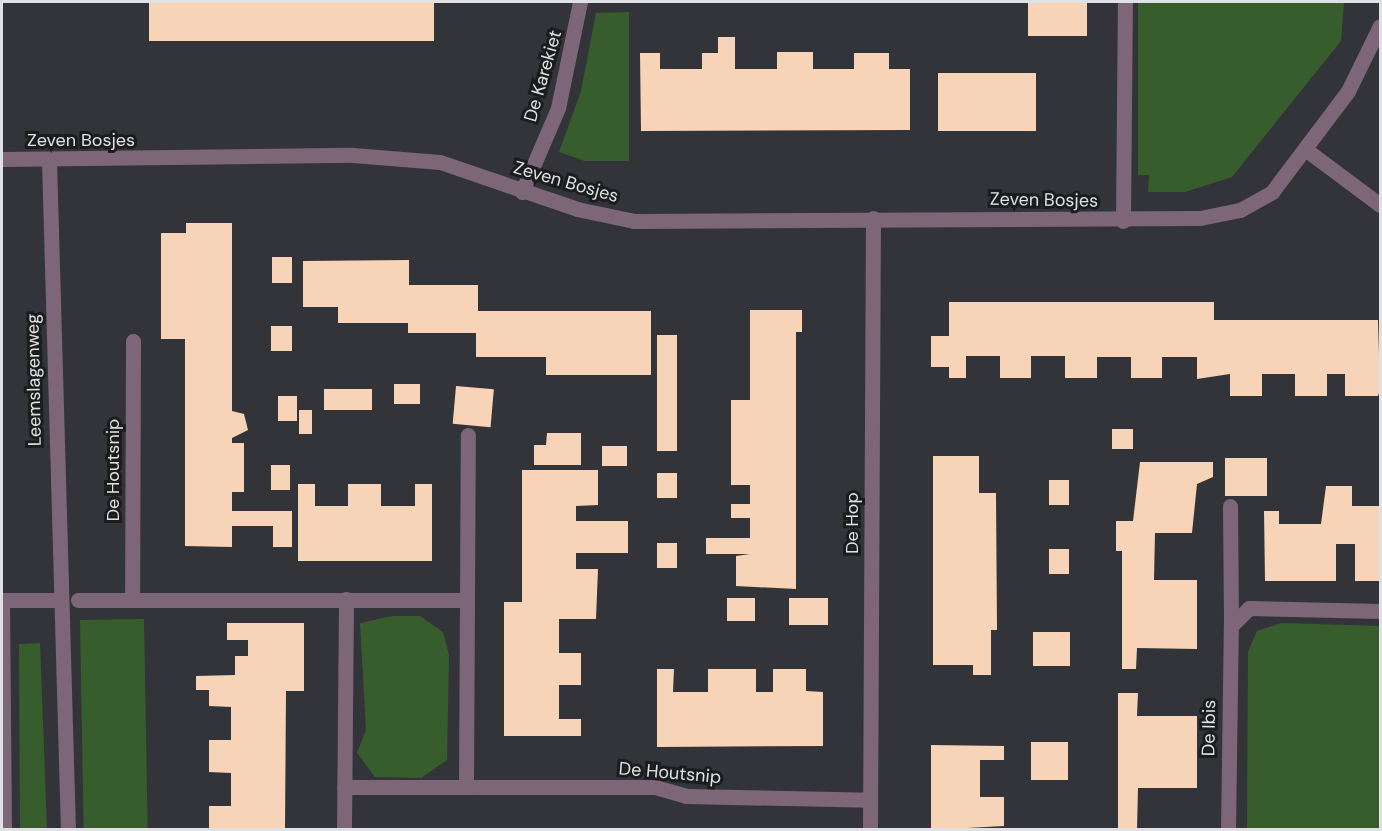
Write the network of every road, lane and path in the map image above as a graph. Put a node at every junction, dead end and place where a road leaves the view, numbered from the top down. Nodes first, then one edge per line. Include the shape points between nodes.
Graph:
1 (580, 2) edge
2 (1125, 2) edge
3 (1380, 26) edge
4 (1305, 149) junction
5 (2, 159) edge
6 (49, 160) junction
7 (522, 192) junction
8 (1380, 205) edge
9 (873, 218) junction
10 (1123, 220) junction
11 (133, 341) dead end
12 (468, 435) dead end
13 (1230, 506) dead end
14 (346, 599) junction
15 (58, 600) junction
16 (78, 600) dead end
17 (132, 600) junction
18 (467, 600) junction
19 (1380, 611) edge
20 (1231, 626) junction
21 (344, 787) junction
22 (466, 787) junction
23 (870, 800) junction
24 (4, 830) edge
25 (68, 830) edge
26 (344, 830) edge
27 (870, 830) edge
28 (1228, 830) edge

1 - 7 street, De Karekiet via 558,108
2 - 10 street, Zeven Bosjes
3 - 4 street, Zeven Bosjes via 1370,56
4 - 8 street
4 - 10 street, Zeven Bosjes via 1272,192 1240,210 1200,218
5 - 6 street, Zeven Bosjes
6 - 7 street, Zeven Bosjes via 352,155 440,162
6 - 15 street, Leemslagenweg
7 - 9 street, Zeven Bosjes via 634,221
9 - 10 street, Zeven Bosjes
9 - 23 street, De Hop
11 - 17 street, De Houtsnip
12 - 18 street
13 - 20 street, De Ibis
14 - 17 street
14 - 18 street
14 - 21 street
15 - 24 street via 2,600
15 - 25 street, Leemslagenweg
16 - 17 street
18 - 22 street
19 - 20 street via 1250,608
20 - 28 street, De Ibis
21 - 22 street, De Houtsnip
21 - 26 street
22 - 23 street, De Houtsnip via 655,787 686,796
23 - 27 street, De Hop

